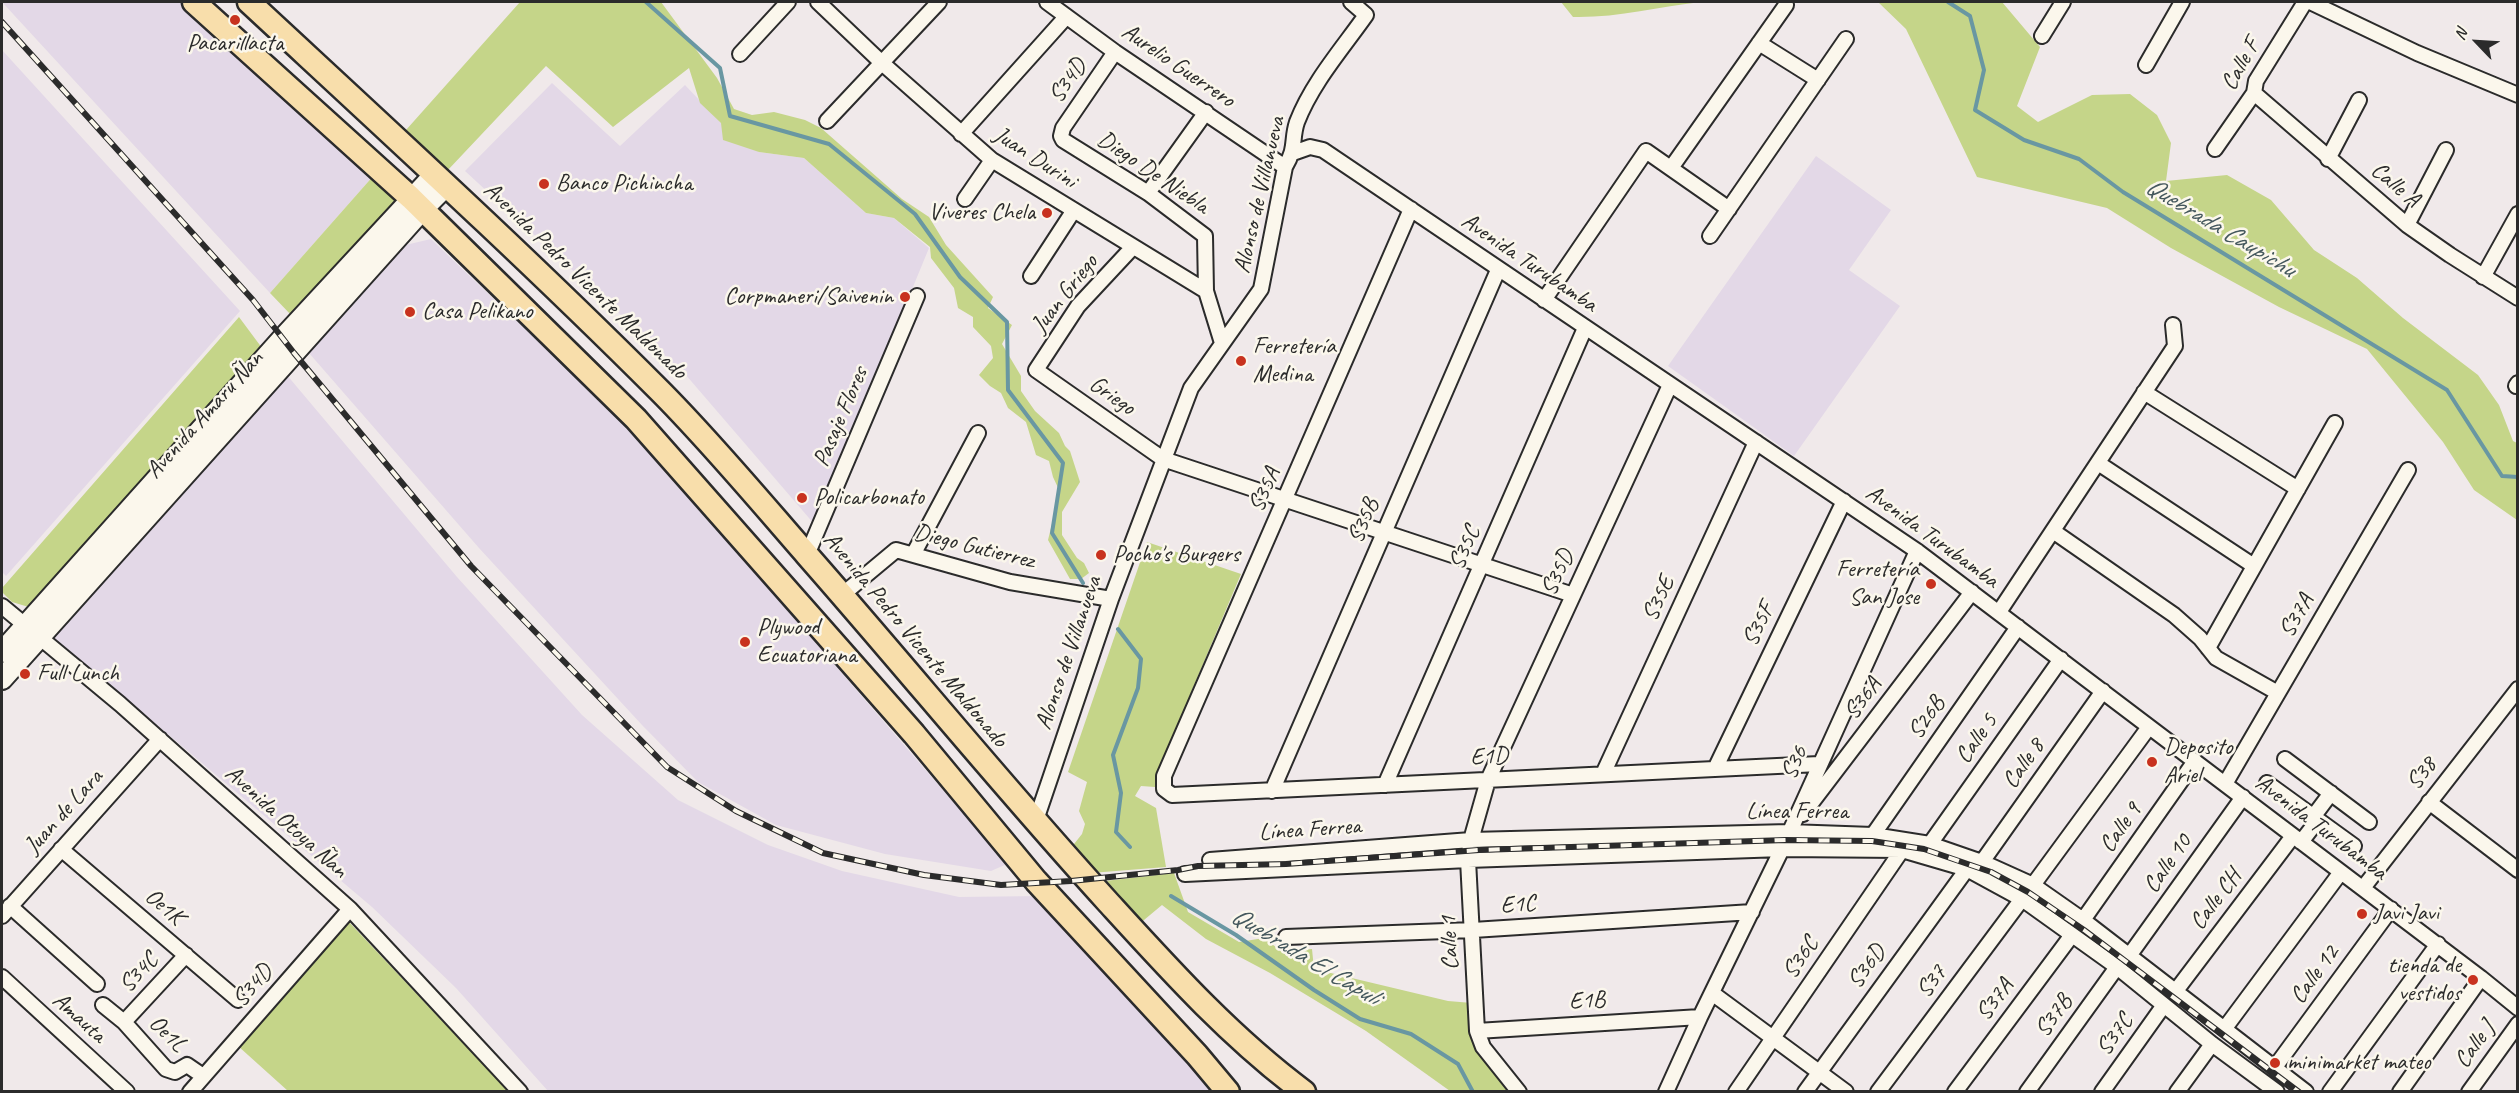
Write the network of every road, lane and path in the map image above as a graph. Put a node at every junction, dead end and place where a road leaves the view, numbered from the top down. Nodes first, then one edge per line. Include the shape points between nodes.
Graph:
1 (194, 2) edge
2 (249, 2) edge
3 (788, 2) edge
4 (818, 2) edge
5 (939, 2) edge
6 (1047, 2) edge
7 (1351, 2) edge
8 (2063, 2) edge
9 (2182, 2) edge
10 (2305, 2) edge
11 (2310, 2) edge
12 (1786, 4) dead end
13 (1066, 16) junction
14 (2043, 36) dead end
15 (1846, 39) dead end
16 (1759, 43) junction
17 (1115, 52) junction
18 (740, 54) dead end
19 (882, 63) junction
20 (2146, 65) dead end
21 (1818, 80) junction
22 (2254, 93) junction
23 (2517, 95) edge
24 (2359, 100) dead end
25 (1206, 112) junction
26 (827, 121) dead end
27 (961, 134) junction
28 (1061, 136) joint
29 (2215, 149) dead end
30 (2446, 150) dead end
31 (1293, 153) junction
32 (2328, 159) junction
33 (992, 160) junction
34 (1285, 167) junction
35 (1671, 168) junction
36 (441, 180) junction
37 (1148, 193) junction
38 (965, 199) dead end
39 (417, 204) junction
40 (1729, 208) junction
41 (1411, 209) junction
42 (1074, 210) junction
43 (2517, 214) edge
44 (2407, 225) junction
45 (1710, 236) dead end
46 (1133, 247) junction
47 (1498, 270) junction
48 (1031, 276) dead end
49 (2483, 277) junction
50 (1206, 291) junction
51 (917, 296) dead end
52 (2517, 298) edge
53 (1544, 300) junction
54 (2173, 325) dead end
55 (1585, 328) junction
56 (1222, 342) junction
57 (1036, 370) joint
58 (1670, 385) junction
59 (2144, 392) junction
60 (2335, 423) dead end
61 (978, 433) dead end
62 (1755, 442) junction
63 (1163, 459) junction
64 (2098, 463) junction
65 (2408, 470) dead end
66 (2298, 489) junction
67 (1285, 500) junction
68 (1844, 501) junction
69 (2053, 531) junction
70 (1384, 532) junction
71 (1917, 550) junction
72 (914, 554) junction
73 (807, 555) junction
74 (1482, 565) junction
75 (2254, 566) junction
76 (1972, 592) junction
77 (842, 595) junction
78 (1573, 595) junction
79 (1111, 599) junction
80 (2, 606) edge
81 (1999, 612) junction
82 (2018, 627) junction
83 (33, 633) junction
84 (2208, 648) junction
85 (2, 652) edge
86 (2061, 659) junction
87 (2, 679) edge
88 (2517, 689) edge
89 (2103, 691) junction
90 (2278, 693) junction
91 (2149, 727) junction
92 (160, 739) junction
93 (2285, 759) dead end
94 (2195, 761) junction
95 (1819, 764) junction
96 (1715, 769) junction
97 (1603, 774) junction
98 (1488, 780) junction
99 (2267, 783) dead end
100 (2225, 784) junction
101 (1385, 785) junction
102 (1164, 789) joint
103 (1272, 790) junction
104 (2331, 793) junction
105 (2243, 797) junction
106 (2429, 802) junction
107 (2315, 818) junction
108 (2369, 822) dead end
109 (1035, 823) junction
110 (1789, 832) junction
111 (1873, 835) junction
112 (2297, 839) junction
113 (1471, 840) junction
114 (1930, 844) junction
115 (2354, 846) dead end
116 (61, 849) junction
117 (1782, 849) junction
118 (1902, 850) junction
119 (1210, 860) dead end
120 (1468, 860) junction
121 (1982, 862) junction
122 (1966, 869) junction
123 (2517, 870) edge
124 (2341, 872) junction
125 (1185, 874) dead end
126 (2033, 885) junction
127 (2362, 888) junction
128 (2022, 899) junction
129 (350, 909) junction
130 (2391, 909) junction
131 (6, 911) edge
132 (1752, 912) junction
133 (2083, 920) junction
134 (1473, 930) junction
135 (2072, 935) junction
136 (1286, 937) dead end
137 (2438, 944) junction
138 (186, 955) junction
139 (2129, 956) junction
140 (2117, 968) junction
141 (2, 977) edge
142 (2481, 978) junction
143 (97, 984) dead end
144 (2175, 992) junction
145 (1712, 993) junction
146 (238, 1000) dead end
147 (103, 1005) dead end
148 (2164, 1005) junction
149 (2517, 1008) edge
150 (1700, 1017) junction
151 (124, 1022) junction
152 (2517, 1024) edge
153 (2225, 1028) junction
154 (1477, 1031) junction
155 (1773, 1038) junction
156 (2212, 1044) junction
157 (2275, 1067) junction
158 (1819, 1071) junction
159 (203, 1076) junction
160 (1275, 1080) edge
161 (2258, 1086) edge
162 (127, 1092) edge
163 (190, 1092) edge
164 (520, 1092) edge
165 (1228, 1092) edge
166 (1304, 1092) edge
167 (1520, 1092) edge
168 (1666, 1092) edge
169 (1736, 1092) edge
170 (1805, 1092) edge
171 (1846, 1092) edge
172 (1878, 1092) edge
173 (1955, 1092) edge
174 (2027, 1092) edge
175 (2102, 1092) edge
176 (2177, 1092) edge
177 (2277, 1092) edge
178 (2306, 1092) edge
179 (2330, 1092) edge
180 (2400, 1092) edge
181 (2469, 1092) edge

1 - 39 main road
2 - 36 main road, Avenida Pedro Vicente Maldonado
3 - 18 street
4 - 19 street, Juan Durini
5 - 19 street
6 - 13 street, Aurelio Guerrero
7 - 31 street, Alonso de Villanueva via 1366,15 1312,92 1296,124
8 - 14 street
9 - 20 street
10 - 22 street, Calle F via 2256,81
11 - 23 street
12 - 16 street
13 - 17 street, Aurelio Guerrero
13 - 27 street
15 - 21 street
16 - 21 street
16 - 35 street
17 - 25 street, Aurelio Guerrero
17 - 28 street, S34D
19 - 26 street
19 - 27 street, Juan Durini
21 - 40 street
22 - 29 street, Calle F
22 - 32 street, Calle A
24 - 32 street
25 - 34 street, Aurelio Guerrero
25 - 37 street
27 - 33 street, Juan Durini
28 - 37 street, Diego De Niebla
30 - 44 street
31 - 34 street, Alonso de Villanueva
31 - 41 street, Avenida Turubamba via 1310,147 1323,150
32 - 44 street, Calle A
33 - 38 street
33 - 42 street, Juan Durini
34 - 56 street, Alonso de Villanueva via 1261,289
35 - 40 street
35 - 53 street via 1646,151
36 - 39 main road, Avenida Amaru Ñan
36 - 73 main road, Avenida Pedro Vicente Maldonado via 662,393
37 - 50 street, Diego De Niebla via 1204,236
39 - 83 main road, Avenida Amaru Ñan
39 - 165 main road via 636,419 907,725 1036,881
40 - 45 street
41 - 47 street, Avenida Turubamba
41 - 67 street, S35A
42 - 46 street, Juan Durini
42 - 48 street
43 - 49 street
44 - 49 street, Calle A
46 - 50 street, Juan Durini
46 - 57 street, Juan Griego via 1078,306
47 - 53 street, Avenida Turubamba
47 - 70 street, S35B
49 - 52 street, Calle A
50 - 56 street
51 - 73 street, Pasaje Flores
53 - 55 street, Avenida Turubamba
54 - 59 street via 2175,346
55 - 58 street, Avenida Turubamba
55 - 74 street, S35C
56 - 63 street, Alonso de Villanueva via 1191,388
57 - 63 street, Griego
58 - 62 street, Avenida Turubamba
58 - 78 street, S35D
59 - 64 street
59 - 66 street
60 - 66 street
61 - 72 street
62 - 68 street, Avenida Turubamba
62 - 97 street, S35E
63 - 67 street, Griego
63 - 79 street, Alonso de Villanueva
64 - 69 street
64 - 75 street
65 - 90 street, S37A
66 - 75 street
67 - 70 street, Griego
67 - 102 street, S35A via 1164,776
68 - 71 street, Avenida Turubamba
68 - 96 street, S35F
69 - 81 street
69 - 84 street via 2174,615
70 - 74 street, Griego
70 - 103 street, S35B
71 - 76 street, Avenida Turubamba
71 - 95 street, S36
72 - 77 street, Diego Gutierrez via 896,550
72 - 79 street, Diego Gutierrez via 1010,582
73 - 77 main road, Avenida Pedro Vicente Maldonado
74 - 78 street, Griego
74 - 101 street, S35C
75 - 84 street
76 - 81 street, Avenida Turubamba
76 - 110 street, S36A
77 - 109 main road, Avenida Pedro Vicente Maldonado
78 - 98 street, S35D
79 - 109 street, Alonso de Villanueva
80 - 83 street, Avenida Otoya Ñan
81 - 82 street, Avenida Turubamba
82 - 86 street, Avenida Turubamba
82 - 111 street, S26B
83 - 85 main road, Avenida Amaru Ñan
83 - 87 main road, Avenida Amaru Ñan
83 - 92 street, Avenida Otoya Ñan
84 - 90 street via 2216,658
86 - 89 street, Avenida Turubamba
86 - 114 street, Calle 5
88 - 106 street, S38
89 - 91 street, Avenida Turubamba
89 - 121 street, Calle 8
90 - 100 street, S37A
91 - 94 street, Avenida Turubamba
91 - 126 street
92 - 116 street, Juan de Lara
92 - 129 street, Avenida Otoya Ñan
93 - 104 street
94 - 100 street, Avenida Turubamba
94 - 133 street, Calle 9
95 - 96 street, E1D
95 - 110 street, S36
96 - 97 street, E1D
97 - 98 street, E1D
98 - 101 street, E1D
98 - 113 street, Calle 1
99 - 107 street
100 - 105 street, Avenida Turubamba
101 - 103 street, E1D
102 - 103 street, E1D via 1172,795
104 - 107 street, Calle CH
104 - 108 street
105 - 112 street, Avenida Turubamba
105 - 139 street, Calle 10
106 - 123 street
106 - 127 street, S38
107 - 112 street, Calle CH
107 - 115 street
109 - 160 main road, Avenida Pedro Vicente Maldonado
110 - 111 street, Línea Ferrea
110 - 113 street, Línea Ferrea
110 - 117 street, S36
111 - 114 street, Línea Ferrea
112 - 124 street, Avenida Turubamba
112 - 144 street, Calle CH
113 - 119 street, Línea Ferrea
113 - 120 street, Calle 1
114 - 121 street, Línea Ferrea
116 - 131 street, Juan de Lara
116 - 138 street, Oe1K
117 - 118 street, Línea Ferrea
117 - 120 street, Línea Ferrea
117 - 132 street, S36
118 - 122 street, Línea Ferrea
118 - 155 street, S36C
120 - 125 street, Línea Ferrea
120 - 134 street, Calle 1
121 - 126 street, Línea Ferrea
122 - 128 street, Línea Ferrea
122 - 158 street, S36D
124 - 127 street, Avenida Turubamba
124 - 153 street
126 - 133 street, Línea Ferrea
127 - 130 street, Avenida Turubamba
128 - 135 street, Línea Ferrea
128 - 172 street, S37
129 - 159 street, S34D
129 - 164 street, Avenida Otoya Ñan
130 - 137 street, Avenida Turubamba
130 - 157 street, Calle 12
131 - 143 street
132 - 134 street, E1C
132 - 145 street, S36
133 - 139 street, Línea Ferrea
134 - 136 street, E1C
134 - 154 street, Calle 1
135 - 140 street, Línea Ferrea
135 - 173 street, S37A
137 - 142 street, Avenida Turubamba
137 - 179 street
138 - 146 street, Oe1K
138 - 151 street, S34C
139 - 144 street, Línea Ferrea
140 - 148 street, Línea Ferrea
140 - 174 street, S37B
141 - 162 street, Amauta
142 - 149 street, Avenida Turubamba
142 - 180 street
144 - 153 street, Línea Ferrea
145 - 150 street, S36
145 - 155 street
147 - 151 street, Oe1L
148 - 156 street, Línea Ferrea
148 - 175 street, S37C
150 - 154 street, E1B
150 - 168 street, S36
151 - 159 street, Oe1L via 166,1069 175,1072 187,1065
152 - 181 street, Calle J
153 - 157 street, Línea Ferrea
154 - 167 street, Calle 1 via 1483,1047
155 - 158 street
155 - 169 street, S36C
156 - 161 street, Línea Ferrea
156 - 176 street
157 - 178 street, Línea Ferrea
158 - 170 street, S36D
158 - 171 street
159 - 163 street, S34D
160 - 166 main road, Avenida Pedro Vicente Maldonado
161 - 177 street, Línea Ferrea

